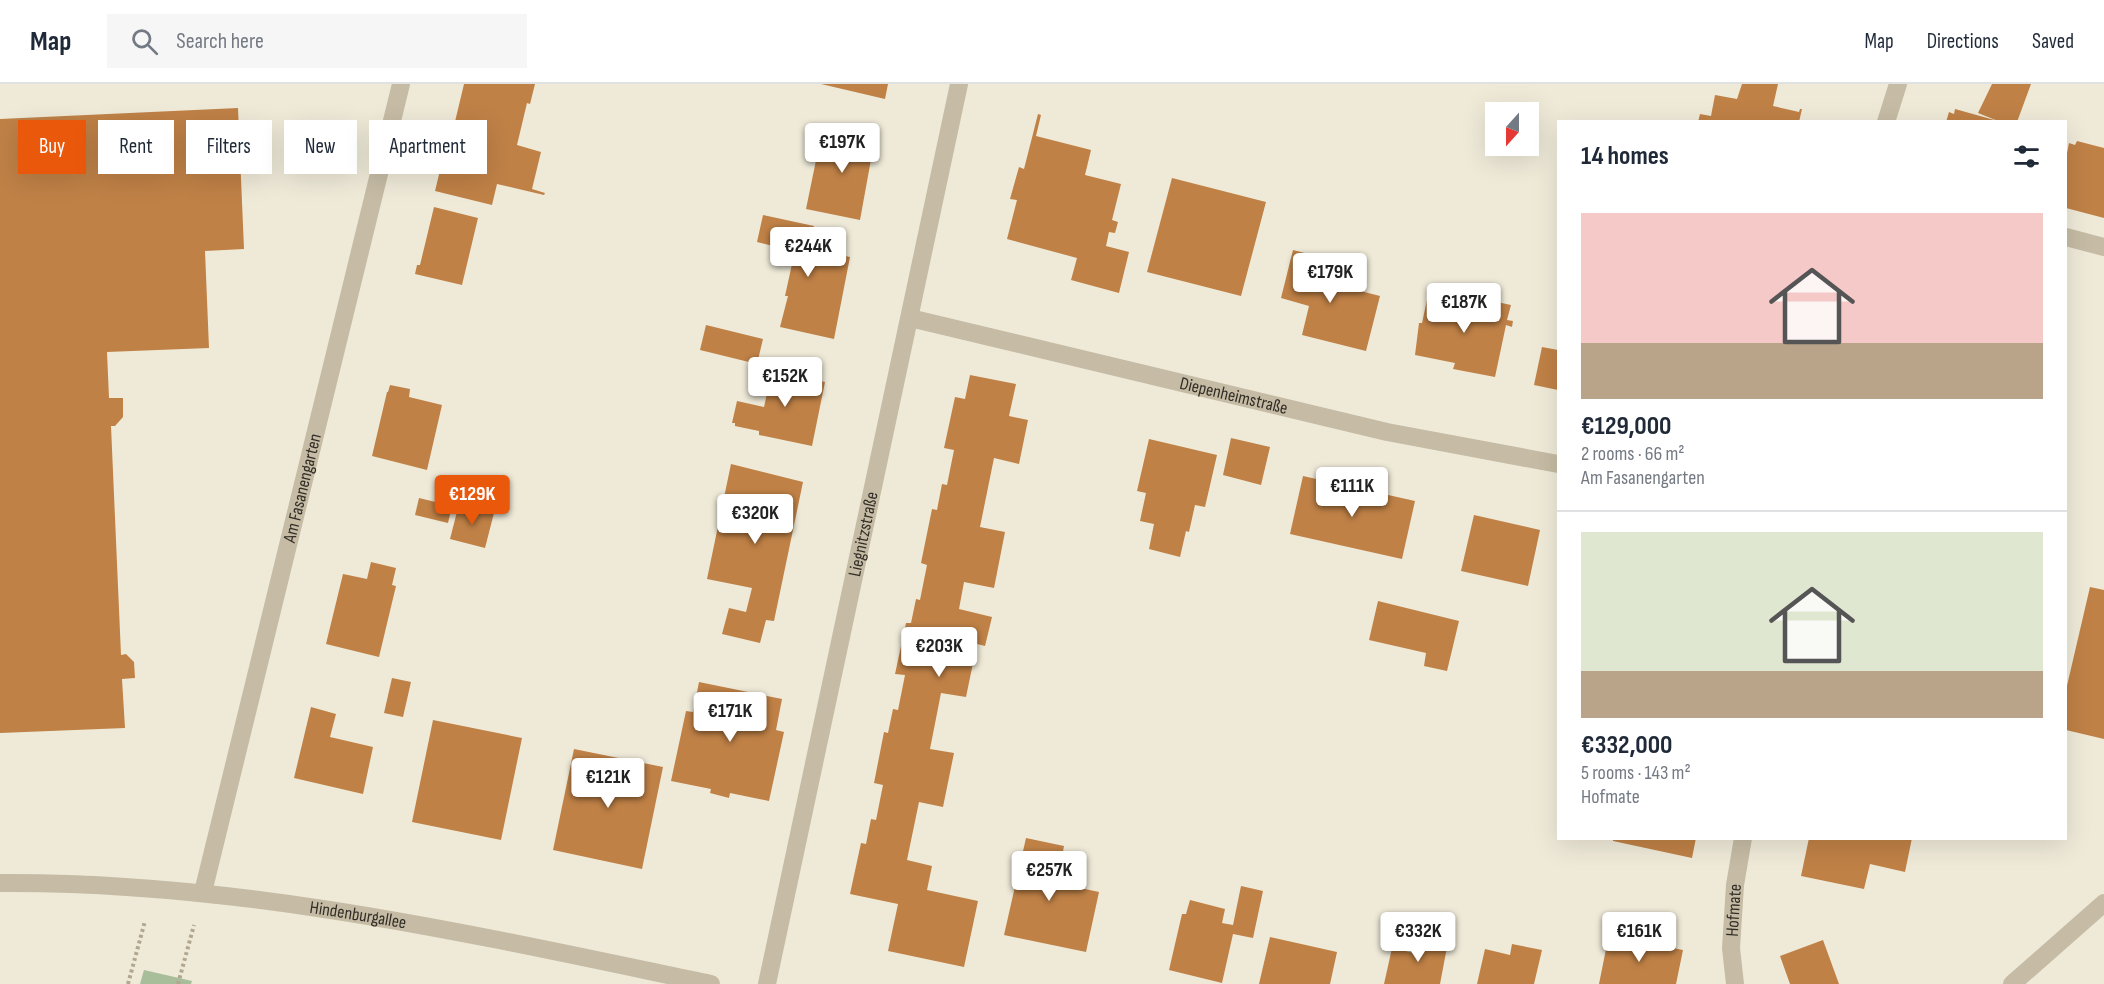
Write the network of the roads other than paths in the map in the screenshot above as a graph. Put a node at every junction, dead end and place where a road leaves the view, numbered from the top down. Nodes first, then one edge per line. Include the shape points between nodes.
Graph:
1 (401, 84) edge
2 (959, 84) edge
3 (1898, 84) edge
4 (1887, 120) edge
5 (2067, 237) edge
6 (2104, 247) edge
7 (910, 318) junction
8 (1557, 464) edge
9 (1743, 840) edge
10 (0, 883) edge
11 (203, 892) junction
12 (2104, 903) edge
13 (711, 984) edge
14 (767, 984) edge
15 (1736, 984) edge
16 (2012, 984) edge

1 - 11 street, Am Fasanengarten
2 - 7 street, Liegnitzstraße
3 - 4 street
5 - 6 street
7 - 8 street, Diepenheimstraße via 1387,432
7 - 14 street, Liegnitzstraße
9 - 15 street, Hofmate via 1731,948
10 - 11 street, Hindenburgallee
11 - 13 street, Hindenburgallee via 424,925
12 - 16 street

